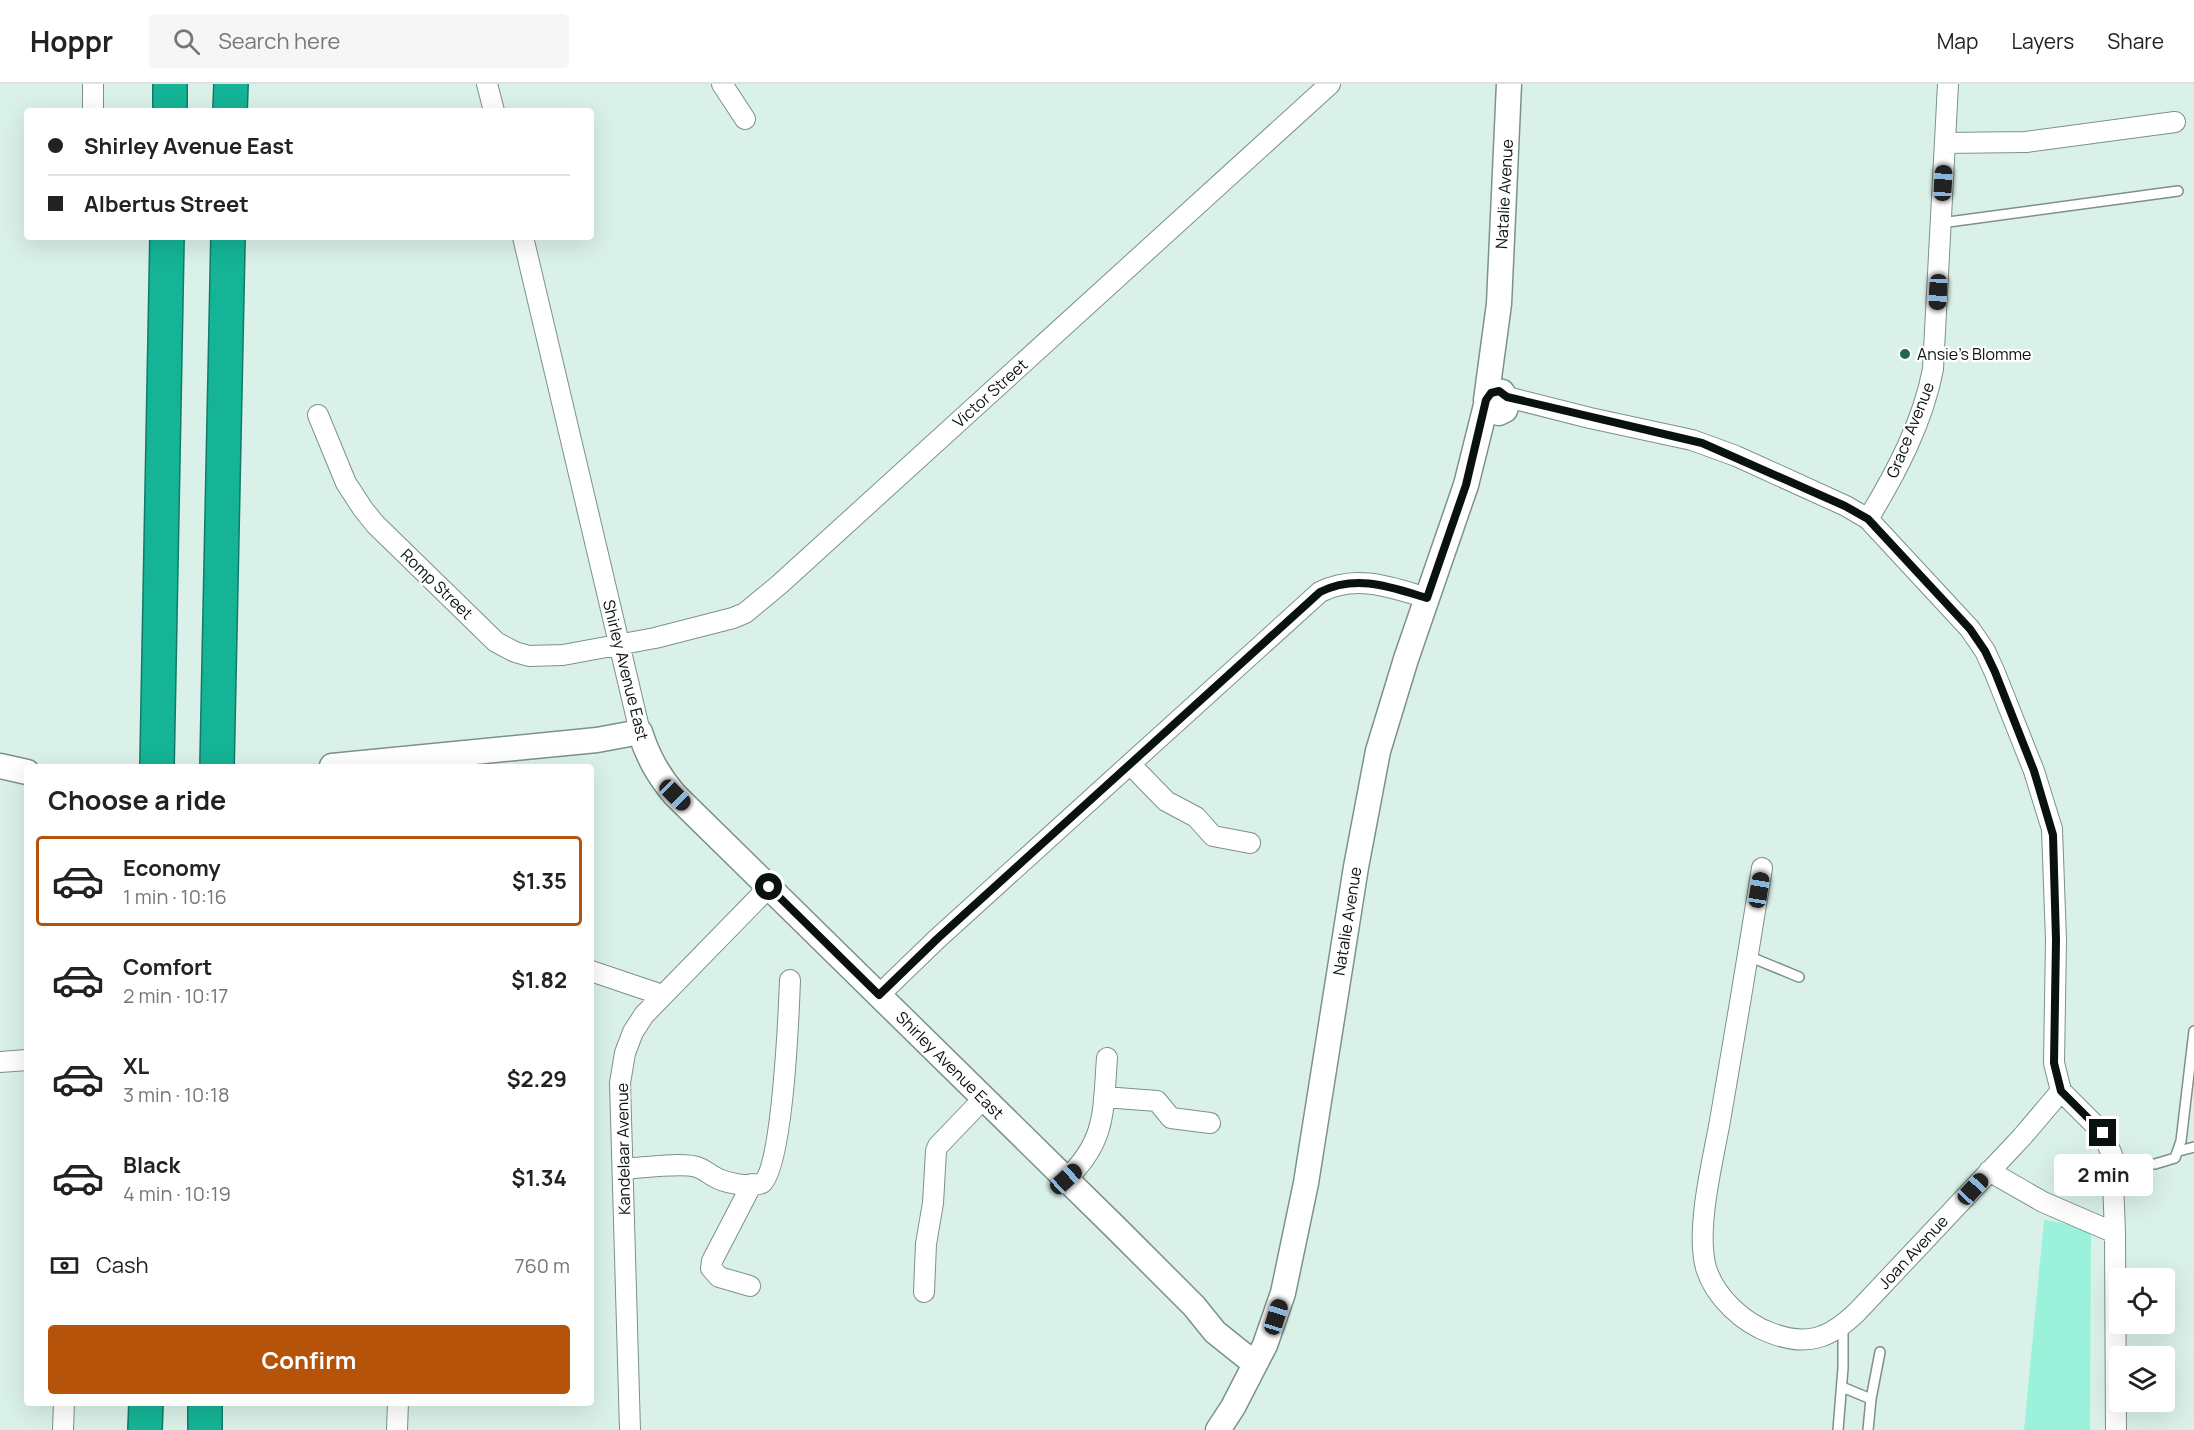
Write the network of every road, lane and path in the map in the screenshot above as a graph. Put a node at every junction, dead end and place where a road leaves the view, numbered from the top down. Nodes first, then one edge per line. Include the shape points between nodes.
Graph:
1 (93, 84) edge
2 (170, 84) edge
3 (231, 84) edge
4 (488, 84) edge
5 (722, 84) edge
6 (1330, 84) edge
7 (1509, 84) edge
8 (1948, 84) edge
9 (93, 108) edge
10 (170, 108) edge
11 (230, 108) edge
12 (493, 108) edge
13 (745, 119) dead end
14 (2175, 122) dead end
15 (1945, 143) junction
16 (2178, 191) dead end
17 (1941, 223) junction
18 (167, 240) edge
19 (228, 240) edge
20 (524, 240) edge
21 (1499, 402) junction
22 (318, 415) dead end
23 (1868, 519) junction
24 (1427, 598) junction
25 (619, 644) junction
26 (640, 732) junction
27 (158, 764) edge
28 (218, 764) edge
29 (352, 764) edge
30 (1130, 764) junction
31 (0, 766) edge
32 (24, 771) edge
33 (1250, 843) dead end
34 (1762, 868) dead end
35 (769, 887) junction
36 (1748, 956) junction
37 (594, 972) edge
38 (1799, 977) dead end
39 (790, 980) dead end
40 (662, 995) junction
41 (879, 995) junction
42 (2194, 1031) edge
43 (1107, 1058) dead end
44 (24, 1060) edge
45 (0, 1062) edge
46 (2061, 1091) junction
47 (1104, 1097) junction
48 (984, 1098) junction
49 (1210, 1123) dead end
50 (2194, 1147) edge
51 (2179, 1151) junction
52 (2114, 1163) junction
53 (623, 1169) junction
54 (1989, 1171) junction
55 (1066, 1179) junction
56 (752, 1184) junction
57 (2115, 1233) junction
58 (750, 1286) dead end
59 (924, 1292) dead end
60 (1843, 1325) junction
61 (1880, 1352) dead end
62 (1255, 1364) junction
63 (1842, 1388) junction
64 (1871, 1399) junction
65 (64, 1406) edge
66 (146, 1406) edge
67 (205, 1406) edge
68 (398, 1406) edge
69 (63, 1430) edge
70 (145, 1430) edge
71 (205, 1430) edge
72 (397, 1430) edge
73 (630, 1430) edge
74 (1218, 1430) edge
75 (1838, 1430) edge
76 (1868, 1430) edge
77 (2116, 1430) edge

1 - 9 street
2 - 10 highway
3 - 11 highway
4 - 12 street
5 - 13 street
6 - 25 street, Victor Street via 751,608 739,616 702,627
7 - 21 street, Natalie Avenue via 1499,304
8 - 15 street, Grace Avenue
14 - 15 street via 2026,142
15 - 17 street, Grace Avenue
16 - 17 lane
17 - 23 street, Grace Avenue via 1935,352 1929,388 1912,435
18 - 27 highway
19 - 28 highway
20 - 25 street, Shirley Avenue East
21 - 23 street via 1702,443
21 - 24 street, Natalie Avenue
22 - 25 street, Romp Street via 346,483 363,509 496,642 529,656 563,655
23 - 46 street via 1970,629 1985,651 2042,793 2053,835 2054,1063
24 - 30 street via 1369,582 1337,585 1320,592
24 - 62 street, Natalie Avenue via 1378,751 1306,1183 1282,1293
25 - 26 street, Shirley Avenue East
26 - 29 street via 616,738
26 - 35 street, Shirley Avenue East via 648,756 669,788
30 - 33 street via 1166,801 1196,817 1213,836
30 - 41 street
31 - 32 street
34 - 36 street, Joan Avenue
35 - 40 street, Kandelaar Avenue
35 - 41 street, Shirley Avenue East
36 - 38 lane
36 - 60 street, Joan Avenue via 1704,1222 1706,1266 1722,1297 1764,1331 1790,1339 1810,1339 1833,1333
37 - 40 street
39 - 56 street via 788,1048 776,1154 768,1179
40 - 53 street, Kandelaar Avenue via 638,1024 625,1053 620,1083
41 - 48 street, Shirley Avenue East
42 - 51 lane
43 - 47 street
44 - 45 street
46 - 52 street via 2103,1133
46 - 54 street, Joan Avenue
47 - 49 street via 1157,1101 1171,1118
47 - 55 street via 1099,1135 1084,1161
48 - 55 street, Shirley Avenue East
48 - 59 street via 936,1151
50 - 51 lane
51 - 52 lane via 2172,1161 2165,1163
52 - 57 street
53 - 56 street via 694,1166 722,1180
53 - 73 street, Kandelaar Avenue
54 - 57 street via 2043,1202
54 - 60 street, Joan Avenue
55 - 62 street, Shirley Avenue East via 1194,1306 1215,1332
56 - 58 street via 711,1268 719,1277
57 - 77 street
60 - 63 lane
61 - 64 lane
62 - 74 street, Natalie Avenue
63 - 64 lane
63 - 75 lane
64 - 76 lane
65 - 69 street
66 - 70 highway
67 - 71 highway
68 - 72 street

